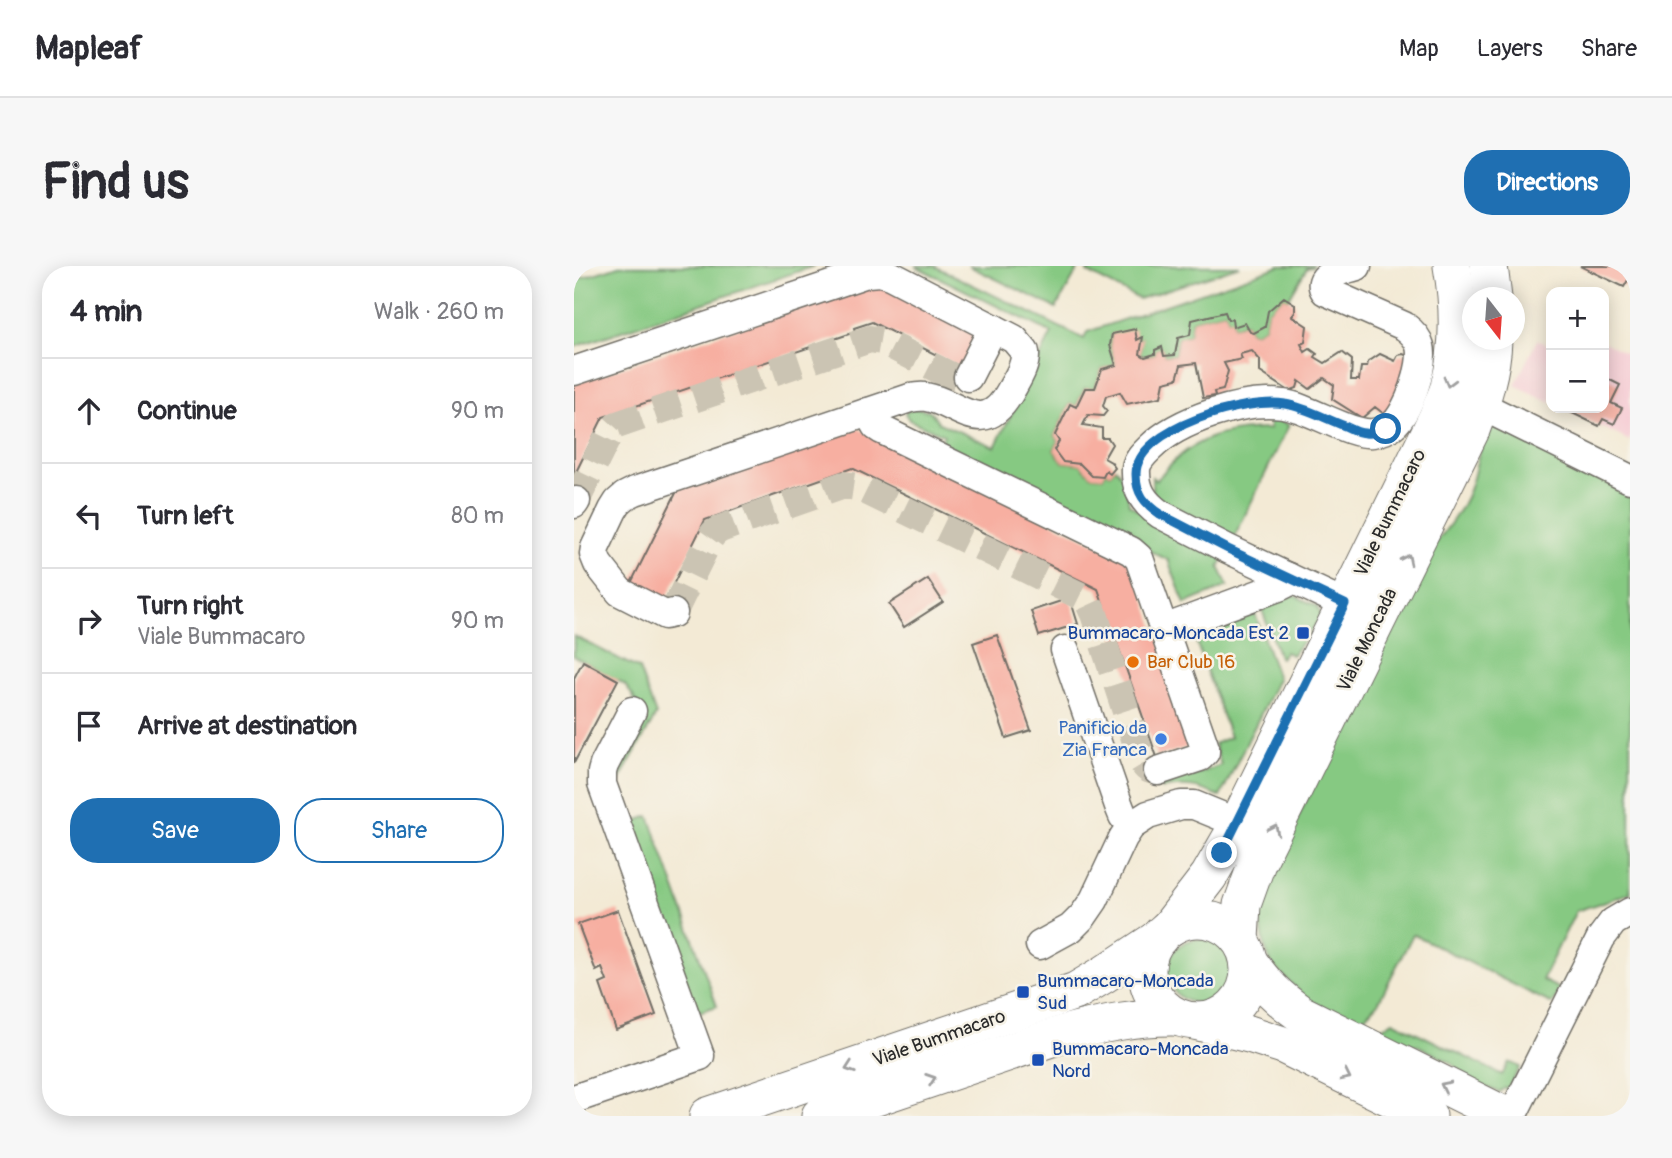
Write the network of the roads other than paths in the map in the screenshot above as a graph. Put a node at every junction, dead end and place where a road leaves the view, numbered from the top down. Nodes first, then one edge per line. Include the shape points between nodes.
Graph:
1 (1357, 266) edge
2 (1452, 266) edge
3 (1489, 266) edge
4 (1492, 287) edge
5 (993, 328) junction
6 (1493, 350) edge
7 (574, 371) edge
8 (968, 377) dead end
9 (1480, 405) junction
10 (869, 412) junction
11 (1630, 479) edge
12 (1288, 577) junction
13 (1345, 604) junction
14 (673, 612) dead end
15 (1164, 629) junction
16 (1065, 650) dead end
17 (632, 711) dead end
18 (1158, 771) dead end
19 (1131, 826) junction
20 (1230, 838) junction
21 (1257, 863) junction
22 (1630, 912) edge
23 (1164, 933) junction
24 (1040, 945) dead end
25 (1245, 951) junction
26 (1076, 991) junction
27 (1184, 1018) junction
28 (1097, 1025) junction
29 (1303, 1035) junction
30 (574, 1099) edge
31 (708, 1116) edge
32 (820, 1116) edge
33 (1428, 1116) edge
34 (1506, 1116) edge
35 (1512, 1116) edge

1 - 12 lane via 1329,275 1322,288 1404,326 1420,346 1416,382 1394,425 1361,433 1284,404 1245,406 1195,419 1174,430 1157,441 1137,465 1138,489 1150,507
2 -> 13 main road, Viale Bummacaro via 1458,313 1449,387
3 - 4 main road
5 - 7 lane via 890,275 867,273
5 - 8 lane
5 - 10 lane via 1014,339 1026,359 999,407 971,415 920,396
6 - 9 main road, Viale Moncada
9 - 11 lane
21 -> 9 main road, Viale Moncada
10 - 14 lane via 635,491 618,502 595,548 598,564 620,593 665,615
10 - 15 lane via 882,430 1135,554
12 - 13 lane
12 - 15 lane via 1281,586
13 - 20 main road, Viale Bummacaro
15 - 18 lane via 1205,752
16 - 19 lane via 1119,806
17 - 30 lane via 604,765 602,784 700,1055
19 - 20 lane via 1148,815 1194,805
19 - 24 lane via 1083,916
20 - 21 main road via 1227,863 1240,869
20 - 23 main road, Viale Bummacaro via 1209,876
21 - 25 main road, Viale Moncada via 1242,905
22 - 35 lane via 1613,922 1601,937
23 - 25 main road via 1180,922 1206,919 1231,930
23 - 26 main road, Viale Bummacaro
23 - 27 main road via 1148,962 1150,988 1166,1010
25 - 27 main road via 1249,976 1239,1001 1217,1017 1204,1021
25 - 29 main road
26 - 28 main road via 1093,992 1103,1003
26 -> 31 main road, Viale Bummacaro
27 - 28 main road via 1145,1017
27 - 29 main road via 1283,1045
32 -> 28 main road
29 -> 33 main road
34 -> 29 main road

